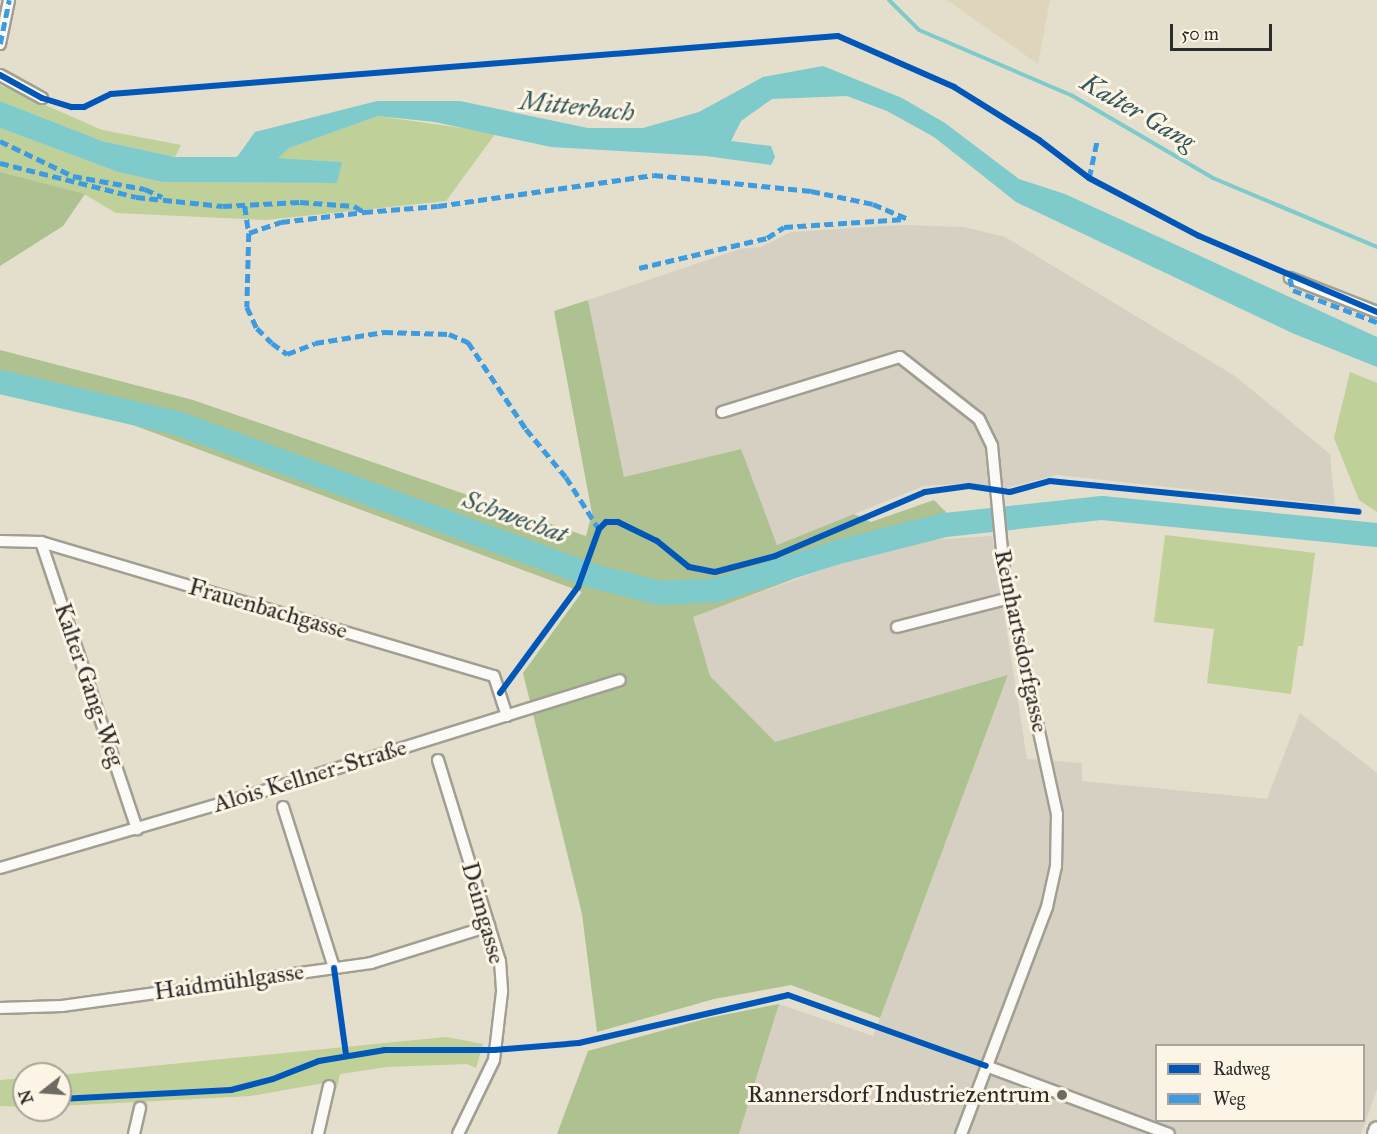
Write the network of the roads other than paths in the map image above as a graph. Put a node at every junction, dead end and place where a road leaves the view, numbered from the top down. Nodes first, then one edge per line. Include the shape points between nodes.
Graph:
1 (9, 0) edge
2 (0, 44) edge
3 (0, 75) edge
4 (42, 98) dead end
5 (1290, 278) dead end
6 (1377, 312) edge
7 (722, 412) dead end
8 (0, 541) edge
9 (41, 543) junction
10 (1010, 598) junction
11 (897, 627) dead end
12 (620, 680) dead end
13 (507, 716) junction
14 (438, 760) dead end
15 (283, 807) dead end
16 (137, 828) junction
17 (0, 868) edge
18 (489, 926) junction
19 (334, 968) junction
20 (0, 1008) edge
21 (986, 1066) junction
22 (329, 1086) dead end
23 (140, 1108) dead end
24 (1377, 1129) edge
25 (134, 1134) edge
26 (318, 1134) edge
27 (458, 1134) edge
28 (961, 1134) edge
29 (1168, 1134) edge
30 (1375, 1134) edge

1 - 2 street
3 - 4 street
5 - 6 street
7 - 10 street, Reinhartsdorfgasse via 900,357 979,418 992,446 1000,540
8 - 9 street, Frauenbachgasse
9 - 13 street, Frauenbachgasse via 494,676
9 - 16 street, Kalter Gang-Weg
10 - 11 street
10 - 21 street, Reinhartsdorfgasse via 1057,814 1056,866 1047,907
12 - 13 street, Alois Kellner-Straße
13 - 16 street, Alois Kellner-Straße
14 - 18 street, Deimgasse
15 - 19 street
16 - 17 street, Alois Kellner-Straße
18 - 19 street, Haidmühlgasse via 371,963
18 - 27 street, Deimgasse via 500,961 502,992 494,1060
19 - 20 street, Haidmühlgasse via 62,1006
21 - 28 street, Reinhartsdorfgasse
21 - 29 street
22 - 26 street
23 - 25 street
24 - 30 street

